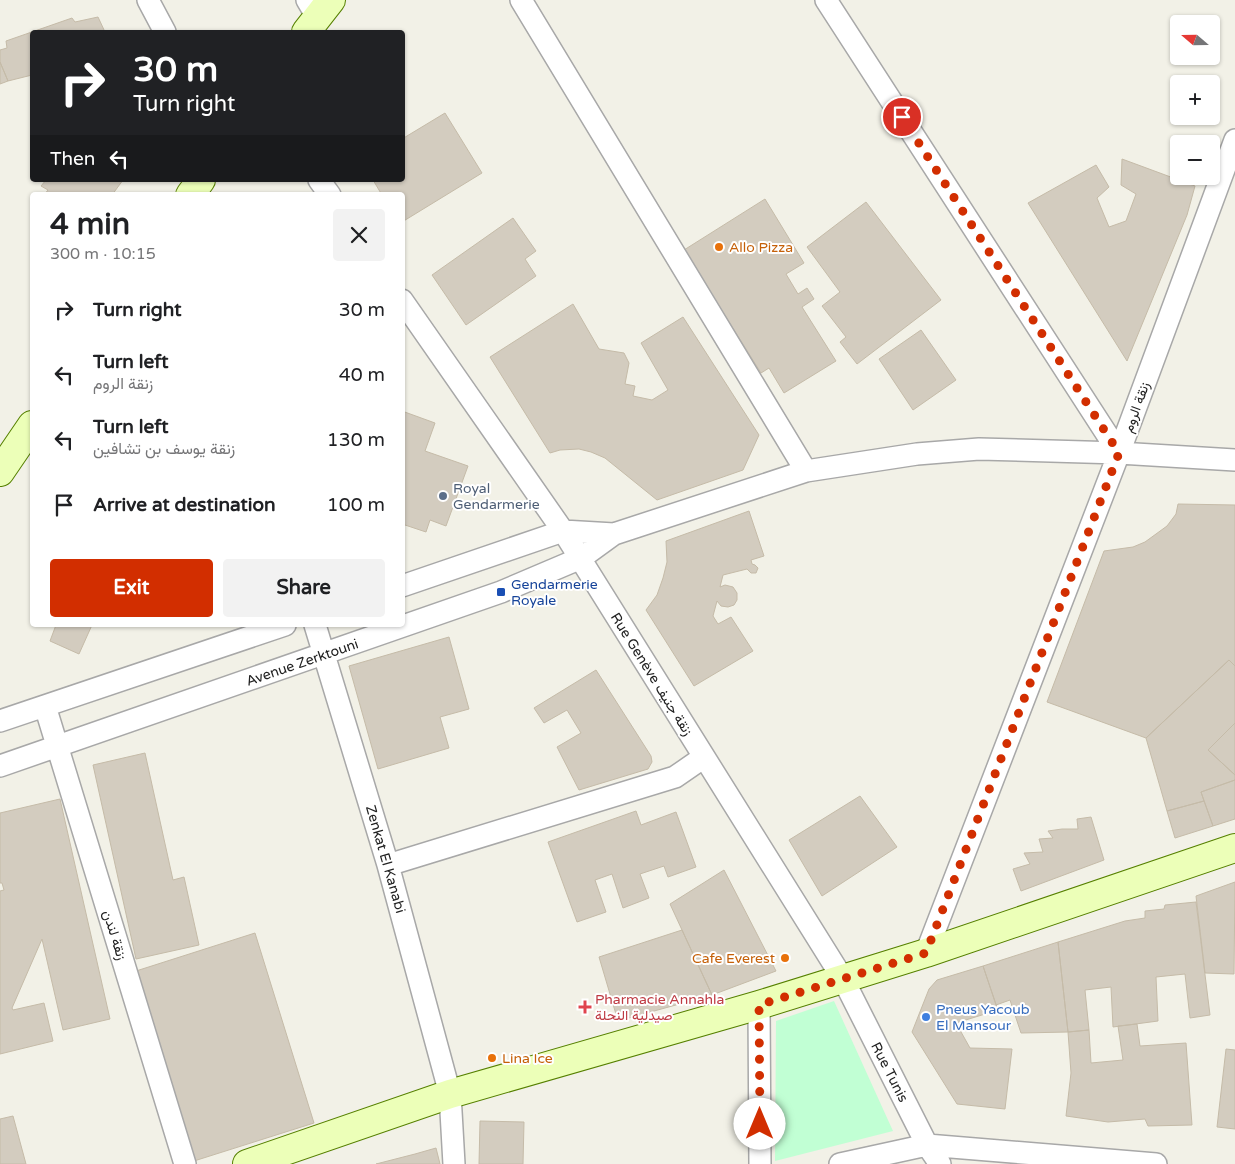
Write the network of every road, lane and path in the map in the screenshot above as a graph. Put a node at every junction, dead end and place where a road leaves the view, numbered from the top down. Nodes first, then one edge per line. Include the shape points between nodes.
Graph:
1 (148, 0) edge
2 (521, 0) edge
3 (826, 0) edge
4 (164, 30) edge
5 (1235, 140) edge
6 (405, 304) edge
7 (30, 428) edge
8 (1119, 453) junction
9 (1235, 460) edge
10 (806, 471) junction
11 (0, 472) edge
12 (563, 531) junction
13 (614, 534) junction
14 (581, 558) junction
15 (405, 585) edge
16 (405, 626) edge
17 (280, 627) edge
18 (316, 627) edge
19 (402, 627) edge
20 (325, 654) junction
21 (44, 706) junction
22 (0, 721) edge
23 (57, 747) junction
24 (704, 757) junction
25 (0, 766) edge
26 (1235, 848) edge
27 (388, 865) junction
28 (926, 953) junction
29 (843, 979) junction
30 (759, 1005) junction
31 (450, 1094) junction
32 (927, 1144) junction
33 (185, 1164) edge
34 (247, 1164) edge
35 (454, 1164) edge
36 (760, 1164) edge
37 (840, 1164) edge
38 (940, 1164) edge
39 (1156, 1164) edge

1 - 4 street
2 - 10 street
3 - 8 street
5 - 8 street, زنقة الروم
6 - 12 street, Rue Genève زنقة جنيف
7 - 11 street
8 - 9 street
8 - 10 street via 978,449 916,454
8 - 28 street, زنقة الروم
10 - 13 street
12 - 13 street
12 - 14 street, Rue Genève زنقة جنيف
12 - 15 street
13 - 14 street, Avenue Zerktouni
14 - 16 street, Avenue Zerktouni via 501,592
14 - 24 street, Rue Genève زنقة جنيف
17 - 21 street
18 - 20 street, Zenkat El Kanabi
19 - 20 street, Avenue Zerktouni
20 - 23 street, Avenue Zerktouni
20 - 27 street, Zenkat El Kanabi
21 - 22 street
21 - 23 street, زنقة لندن
23 - 25 street, Avenue Zerktouni
23 - 33 street, زنقة لندن
24 - 27 street via 675,777
24 - 29 street, Rue Genève زنقة جنيف
26 - 28 street
27 - 31 street, Zenkat El Kanabi
28 - 29 street
29 - 30 street
29 - 32 street, Rue Tunis
30 - 31 street
30 - 36 street
31 - 34 street
31 - 35 street, Zenkat El Kanabi
32 - 37 street
32 - 38 street, Rue Tunis
32 - 39 street

